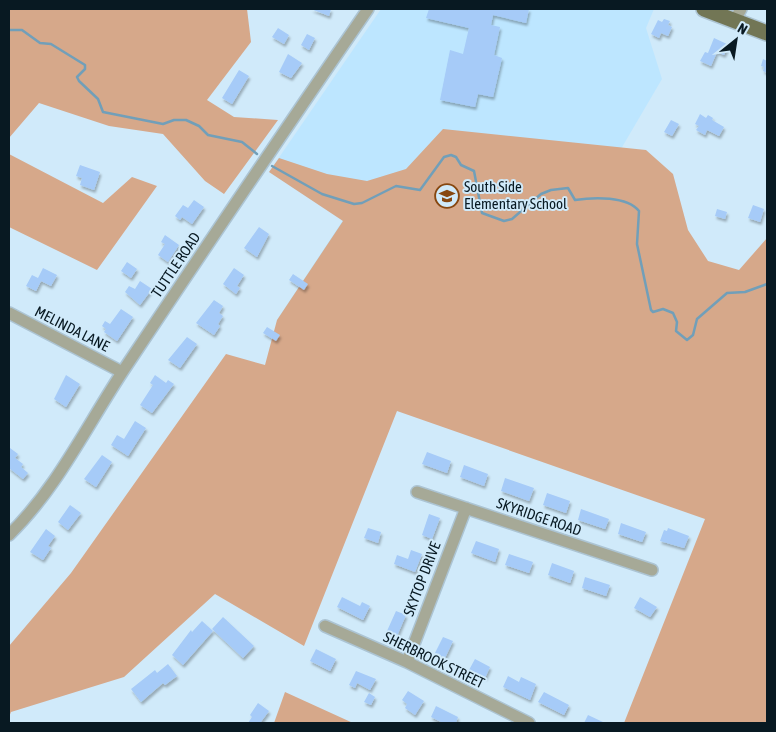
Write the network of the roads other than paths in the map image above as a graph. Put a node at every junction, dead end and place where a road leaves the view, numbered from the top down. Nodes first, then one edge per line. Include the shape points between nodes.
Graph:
1 (368, 9) edge
2 (704, 9) edge
3 (738, 15) edge
4 (767, 32) edge
5 (9, 314) edge
6 (122, 372) junction
7 (417, 492) dead end
8 (466, 508) junction
9 (9, 536) edge
10 (652, 570) dead end
11 (325, 626) dead end
12 (407, 662) junction
13 (529, 723) edge

1 - 6 street, TUTTLE ROAD
2 - 3 main road
3 - 4 main road
5 - 6 street, MELINDA LANE
6 - 9 street, TUTTLE ROAD via 68,462
7 - 8 street, SKYRIDGE ROAD
8 - 10 street, SKYRIDGE ROAD
8 - 12 street, SKYTOP DRIVE
11 - 12 street, SHERBROOK STREET
12 - 13 street, SHERBROOK STREET

